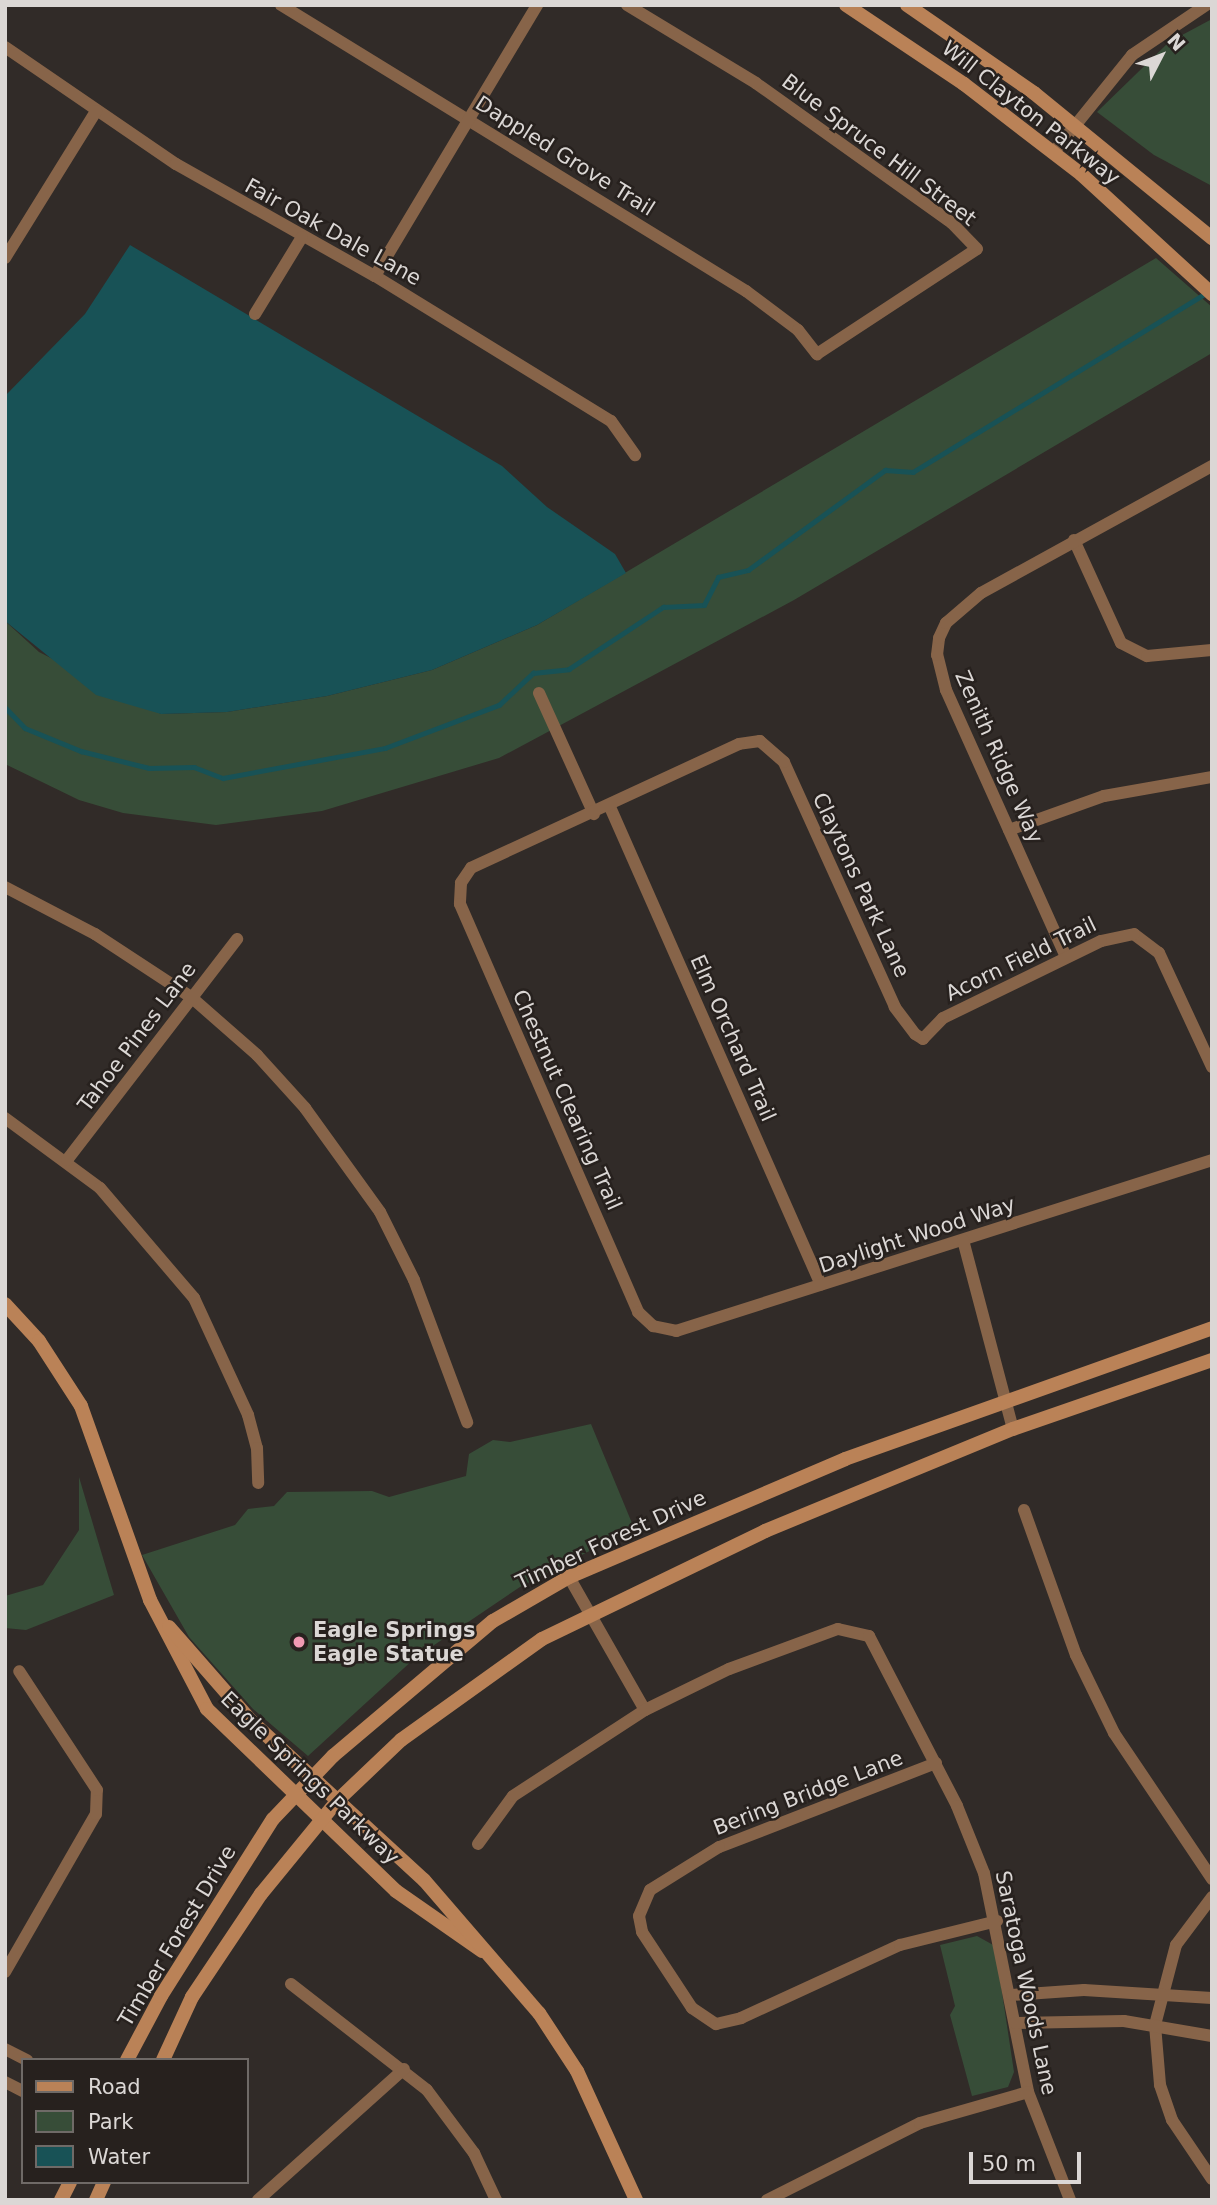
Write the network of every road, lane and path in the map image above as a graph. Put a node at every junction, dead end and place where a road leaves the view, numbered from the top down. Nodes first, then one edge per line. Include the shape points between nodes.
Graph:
1 (281, 5) edge
2 (537, 5) edge
3 (627, 5) edge
4 (846, 5) edge
5 (907, 5) edge
6 (1206, 5) edge
7 (5, 47) edge
8 (96, 111) junction
9 (470, 119) junction
10 (1074, 125) junction
11 (1054, 153) junction
12 (302, 237) junction
13 (1212, 239) edge
14 (5, 258) edge
15 (375, 276) junction
16 (1212, 294) edge
17 (255, 314) dead end
18 (817, 354) joint
19 (635, 455) dead end
20 (1212, 467) edge
21 (1074, 540) junction
22 (1212, 650) edge
23 (538, 693) dead end
24 (1212, 777) edge
25 (610, 807) junction
26 (594, 814) junction
27 (1009, 830) junction
28 (5, 887) edge
29 (237, 939) dead end
30 (1066, 957) junction
31 (191, 997) junction
32 (923, 1040) joint
33 (1212, 1067) edge
34 (5, 1118) edge
35 (67, 1160) junction
36 (1212, 1160) edge
37 (963, 1240) junction
38 (821, 1285) junction
39 (5, 1304) edge
40 (638, 1312) joint
41 (1212, 1328) edge
42 (1212, 1360) edge
43 (1006, 1402) junction
44 (467, 1422) dead end
45 (1013, 1429) junction
46 (258, 1483) dead end
47 (1024, 1510) dead end
48 (569, 1577) junction
49 (150, 1600) junction
50 (590, 1614) junction
51 (19, 1671) dead end
52 (645, 1710) junction
53 (936, 1763) junction
54 (313, 1777) junction
55 (294, 1797) junction
56 (338, 1800) junction
57 (320, 1821) junction
58 (478, 1844) dead end
59 (1212, 1879) edge
60 (1212, 1897) edge
61 (997, 1921) junction
62 (481, 1951) junction
63 (7, 1963) edge
64 (291, 1984) dead end
65 (1160, 1994) junction
66 (1012, 1995) junction
67 (1212, 1998) edge
68 (1015, 2023) junction
69 (1154, 2025) junction
70 (1212, 2036) edge
71 (5, 2049) edge
72 (23, 2058) edge
73 (128, 2058) edge
74 (164, 2058) edge
75 (404, 2068) junction
76 (5, 2082) edge
77 (21, 2090) edge
78 (1028, 2092) junction
79 (1212, 2179) edge
80 (68, 2184) edge
81 (103, 2184) edge
82 (61, 2200) edge
83 (96, 2200) edge
84 (258, 2200) edge
85 (495, 2200) edge
86 (636, 2200) edge
87 (768, 2200) edge
88 (1070, 2200) edge

1 - 9 street, Dappled Grove Trail
2 - 9 street
3 - 18 street, Blue Spruce Hill Street via 756,83 952,223 977,249
4 - 11 main road, Will Clayton Parkway
5 - 10 main road, Will Clayton Parkway
6 - 10 street via 1132,55
7 - 8 street, Fair Oak Dale Lane
8 - 12 street, Fair Oak Dale Lane
8 - 14 street
9 - 15 street
9 - 18 street, Dappled Grove Trail via 746,291 797,330
10 - 11 street
10 - 13 main road, Will Clayton Parkway
11 - 16 main road, Will Clayton Parkway
12 - 15 street, Fair Oak Dale Lane
12 - 17 street
15 - 19 street, Fair Oak Dale Lane via 611,421
20 - 21 street, Zenith Ridge Way
21 - 22 street via 1115,634 1128,649 1147,656
21 - 27 street, Zenith Ridge Way via 970,600 946,623 939,638 937,655 946,690
23 - 26 street
24 - 27 street via 1104,796
25 - 26 street
25 - 32 street, Claytons Park Lane via 746,741 767,744 784,762 902,1021
25 - 38 street, Elm Orchard Trail
26 - 40 street, Chestnut Clearing Trail via 471,868 461,883 460,904
27 - 30 street, Zenith Ridge Way
28 - 31 street via 95,933
29 - 31 street, Tahoe Pines Lane
30 - 32 street, Acorn Field Trail via 943,1018
30 - 33 street, Acorn Field Trail via 1122,934 1144,938 1158,953
31 - 35 street, Tahoe Pines Lane
31 - 44 street via 281,1081 373,1202 414,1280
34 - 35 street
35 - 46 street via 132,1220 194,1298 248,1415 257,1448
36 - 37 street, Daylight Wood Way
37 - 38 street, Daylight Wood Way
37 - 43 street
38 - 40 street, Daylight Wood Way via 676,1331 653,1326
39 - 49 main road, Eagle Springs Parkway via 39,1341 81,1406
41 - 43 main road, Timber Forest Drive
42 - 45 main road
43 - 45 street
43 - 48 main road, Timber Forest Drive via 845,1459
45 - 50 main road via 765,1531
47 - 59 street via 1071,1643 1114,1733
48 - 50 street
48 - 54 main road, Timber Forest Drive via 492,1621 394,1701
49 - 54 main road, Eagle Springs Parkway via 197,1664
49 - 55 main road, Eagle Springs Parkway via 206,1709
50 - 52 street
50 - 56 main road via 474,1684 401,1740
51 - 63 street via 97,1790 96,1814
52 - 53 street, Saratoga Woods Lane via 771,1652 838,1629 859,1631 877,1646
52 - 58 street via 513,1796
53 - 61 street, Saratoga Woods Lane via 971,1838
53 - 61 street, Bering Bridge Lane via 719,1847 650,1890 639,1916 642,1932 703,2019 730,2023 890,1950
54 - 55 main road, Timber Forest Drive
54 - 56 main road, Eagle Springs Parkway
55 - 57 main road, Eagle Springs Parkway
55 - 73 main road, Timber Forest Drive via 273,1819 160,1996
56 - 57 main road
56 - 62 main road, Eagle Springs Parkway via 424,1880
57 - 62 main road, Eagle Springs Parkway via 405,1898
57 - 74 main road via 261,1894 192,1997
60 - 65 street via 1176,1945
61 - 66 street, Saratoga Woods Lane
62 - 86 main road, Eagle Springs Parkway via 539,2013 577,2071
64 - 75 street
65 - 66 street via 1084,1990
65 - 67 street
65 - 69 street
66 - 68 street, Saratoga Woods Lane
68 - 69 street via 1084,2019
68 - 78 street, Saratoga Woods Lane
69 - 70 street
69 - 79 street via 1160,2085 1172,2120
71 - 72 street
75 - 84 street
75 - 85 street via 450,2118
76 - 77 street
78 - 87 street via 920,2123
78 - 88 street, Saratoga Woods Lane
80 - 82 main road
81 - 83 main road

